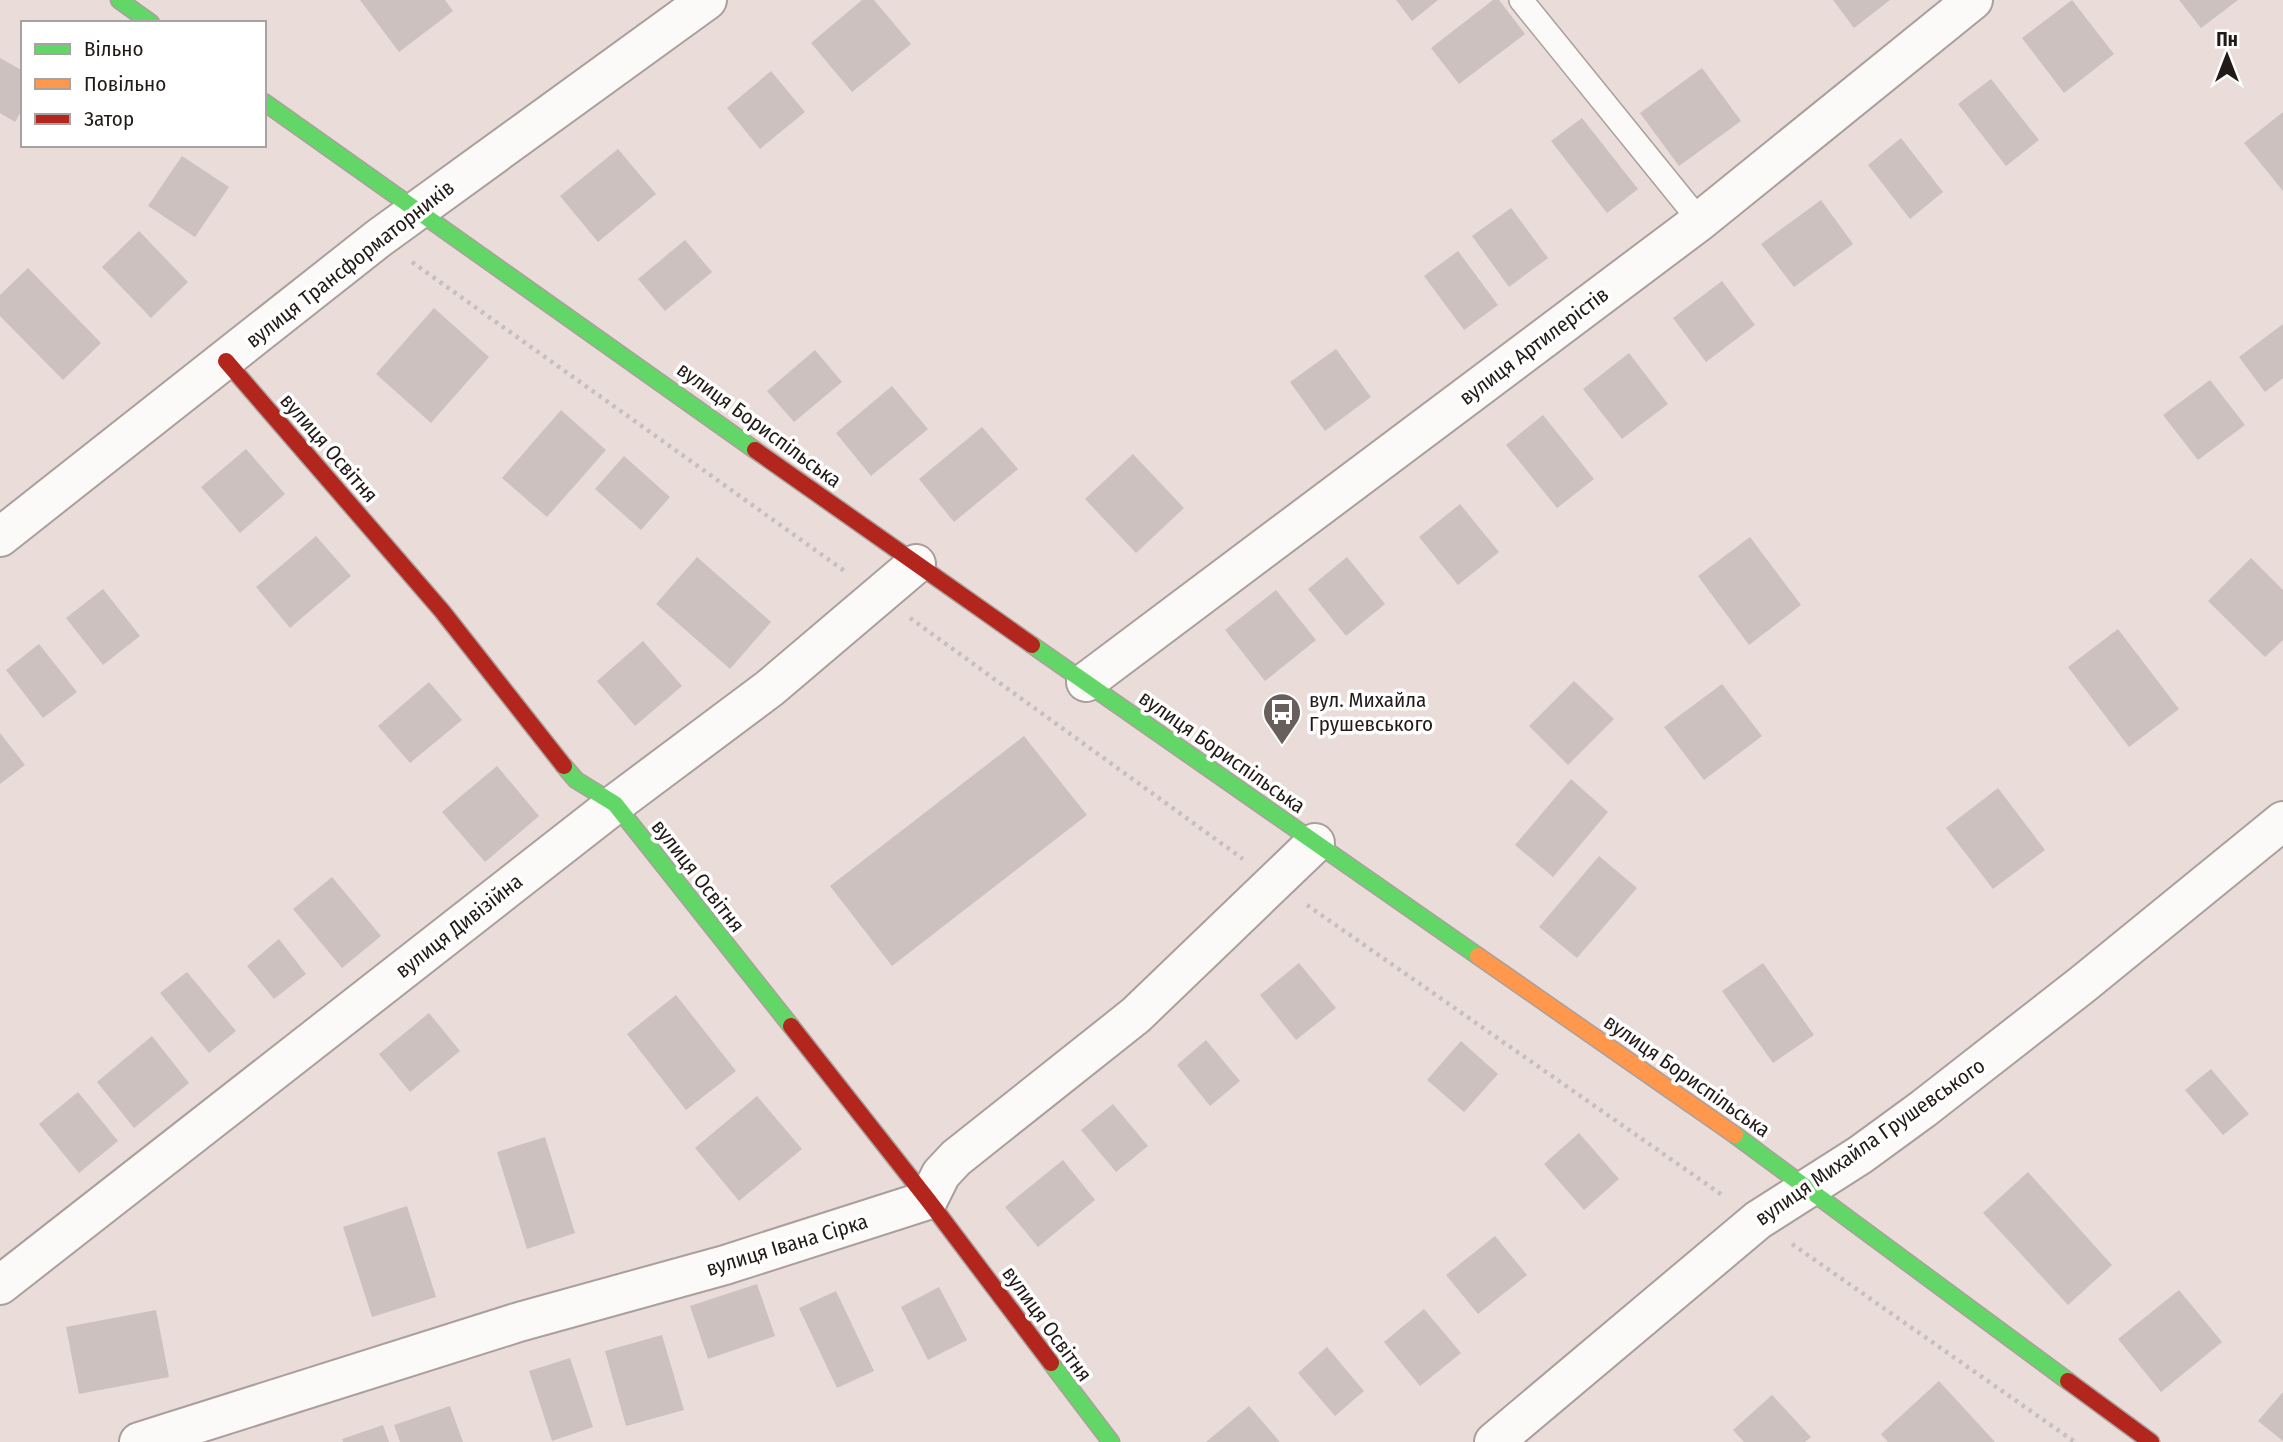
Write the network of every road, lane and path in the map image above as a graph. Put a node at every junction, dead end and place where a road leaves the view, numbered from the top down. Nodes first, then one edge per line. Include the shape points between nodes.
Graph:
1 (119, 0) edge
2 (707, 0) edge
3 (1521, 0) edge
4 (1973, 0) edge
5 (148, 21) edge
6 (266, 103) edge
7 (417, 210) junction
8 (1700, 220) junction
9 (379, 238) junction
10 (226, 360) junction
11 (0, 537) edge
12 (916, 564) junction
13 (879, 596) junction
14 (1086, 682) junction
15 (615, 804) junction
16 (2283, 821) edge
17 (1315, 843) junction
18 (1274, 882) junction
19 (1806, 1188) junction
20 (928, 1200) junction
21 (1758, 1220) junction
22 (0, 1285) edge
23 (139, 1442) edge
24 (1111, 1442) edge
25 (1494, 1442) edge
26 (2075, 1442) edge
27 (2151, 1442) edge

1 - 5 main road
2 - 7 street, вулиця Трансформаторників
3 - 8 lane
4 - 8 street, вулиця Артилерістів
6 - 7 main road, вулиця Бориспільська
7 - 9 street, вулиця Трансформаторників
7 - 12 main road, вулиця Бориспільська
8 - 14 street, вулиця Артилерістів
9 - 10 street, вулиця Трансформаторників
9 - 13 path
10 - 11 street, вулиця Трансформаторників
10 - 15 main road, вулиця Освітня via 442,611 556,758 576,780
12 - 13 street, вулиця Дивізійна
12 - 14 main road, вулиця Бориспільська
13 - 15 street, вулиця Дивізійна via 770,688
13 - 18 path
14 - 17 main road, вулиця Бориспільська
15 - 20 main road, вулиця Освітня
15 - 22 street, вулиця Дивізійна
16 - 19 street, вулиця Михайла Грушевського via 1923,1109
17 - 18 street
17 - 19 main road, вулиця Бориспільська
18 - 20 street via 1136,1015 956,1158 941,1174
18 - 21 path
19 - 21 street, вулиця Михайла Грушевського
19 - 27 main road, вулиця Бориспільська
20 - 23 street, вулиця Івана Сірка
20 - 24 main road, вулиця Освітня
21 - 25 street, вулиця Михайла Грушевського
21 - 26 path

